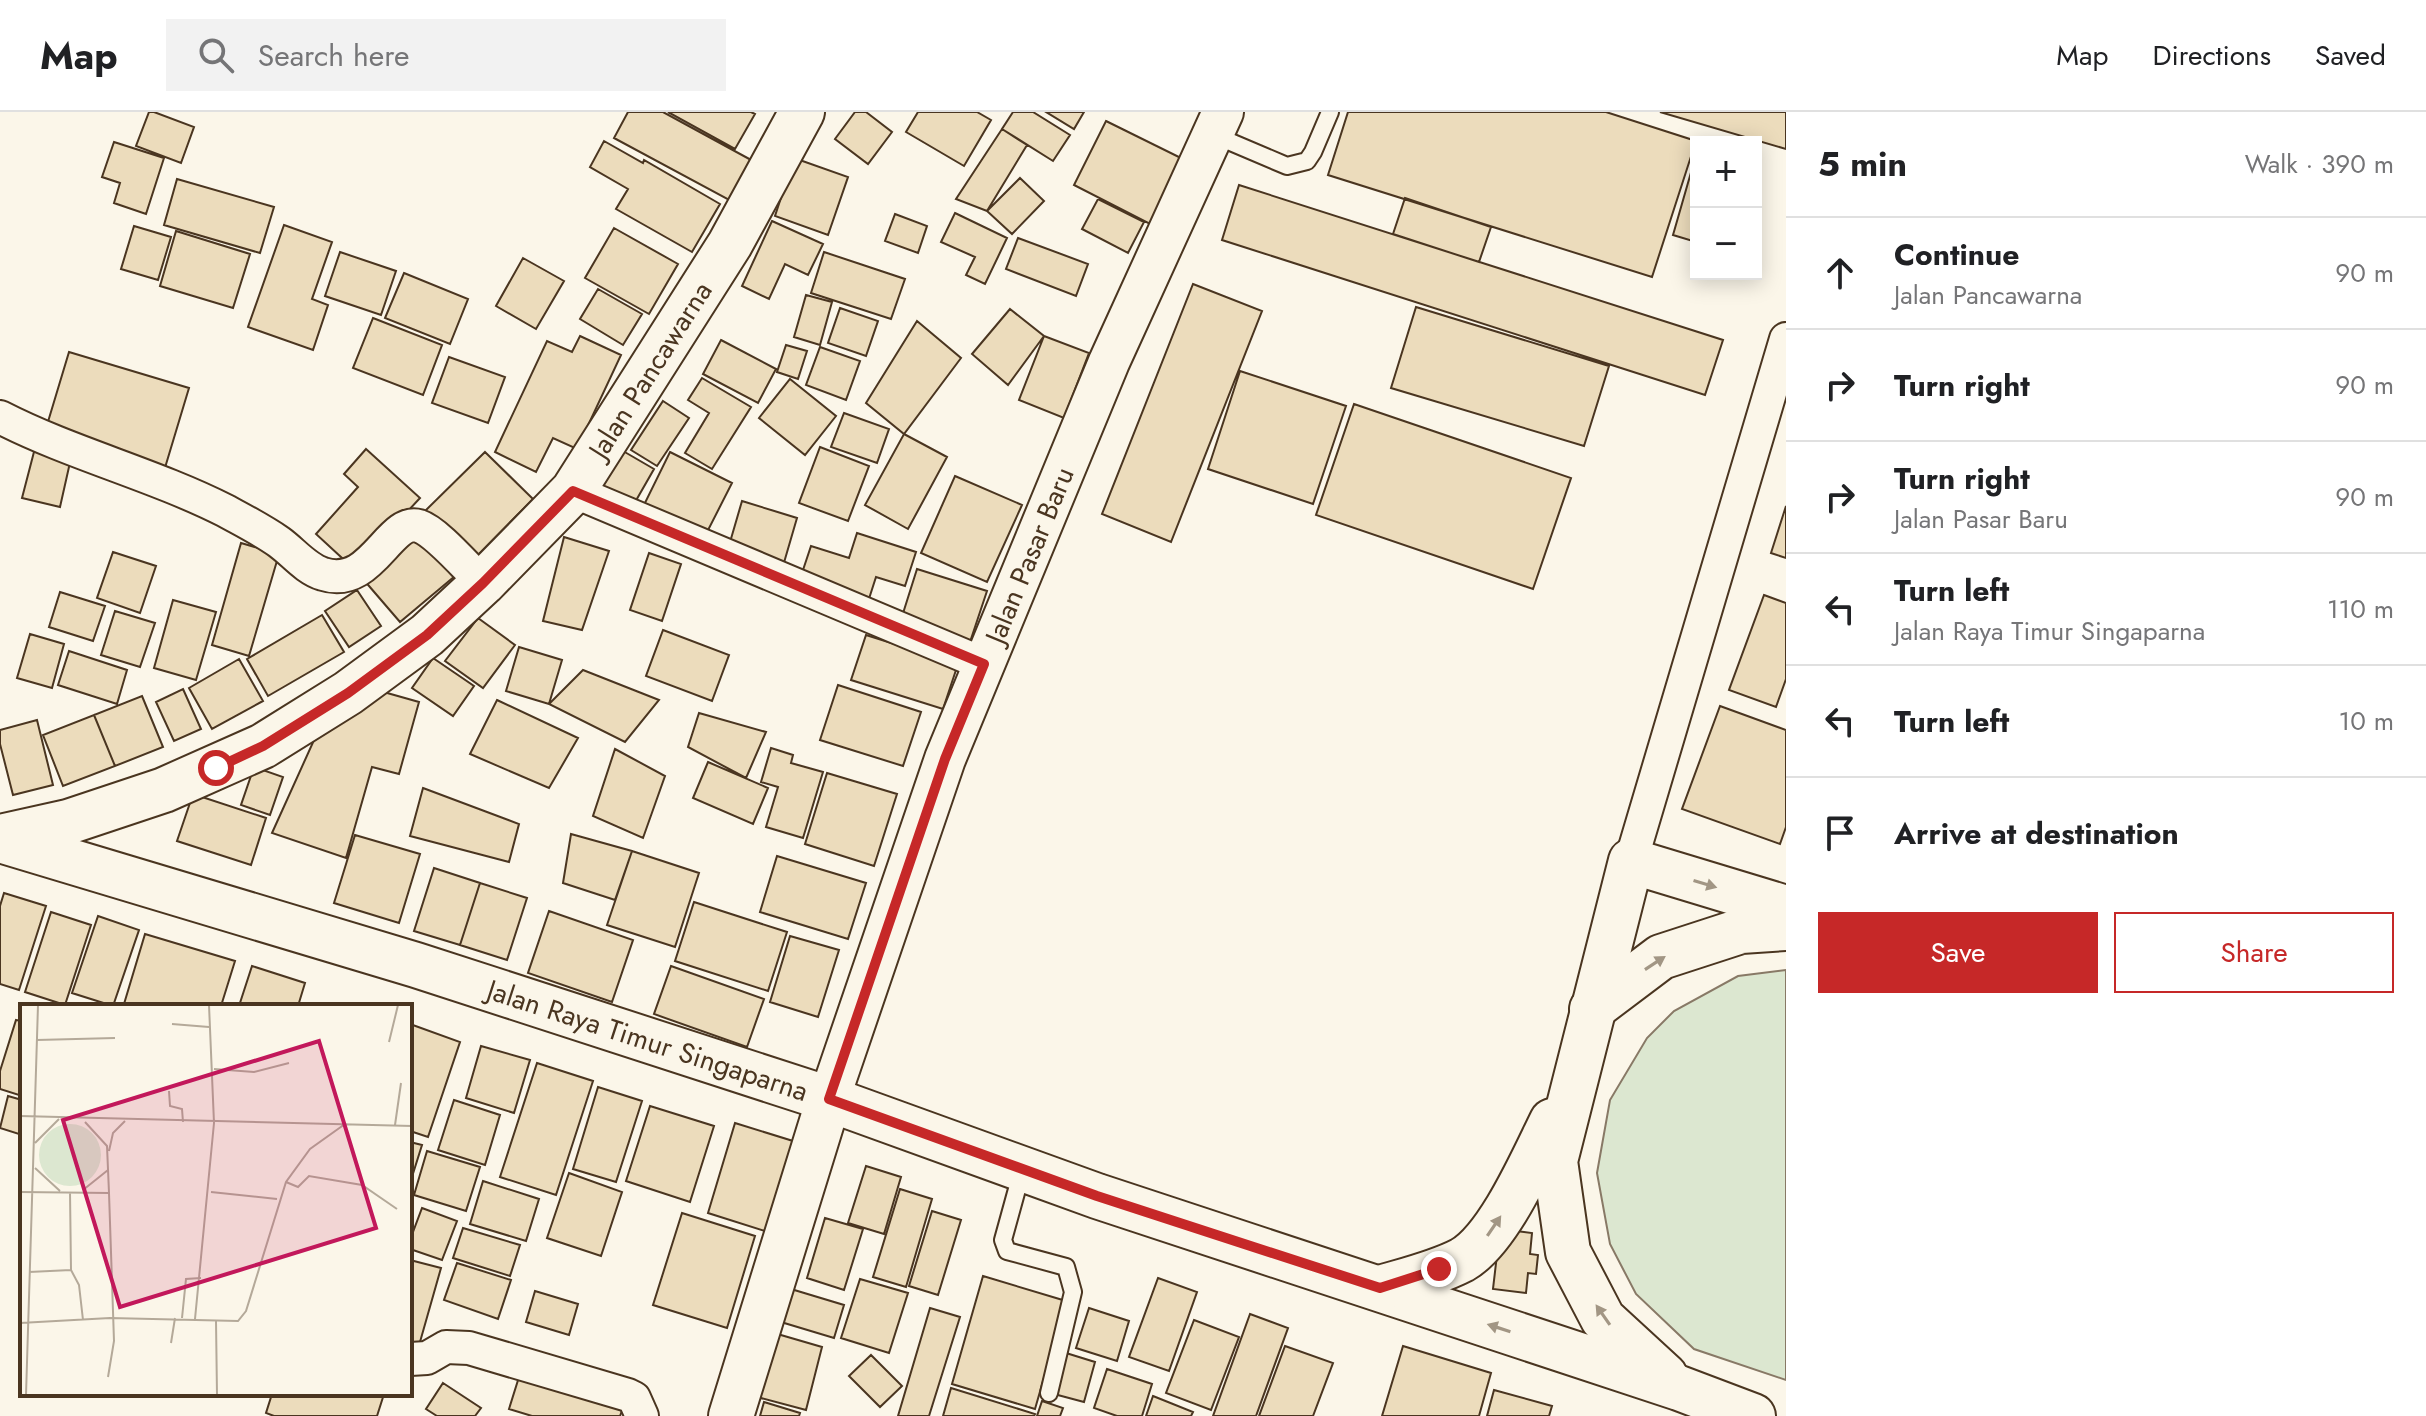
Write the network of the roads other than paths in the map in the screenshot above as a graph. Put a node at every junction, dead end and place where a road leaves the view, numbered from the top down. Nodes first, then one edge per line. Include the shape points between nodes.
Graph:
1 (802, 112) edge
2 (1330, 112) edge
3 (1218, 123) edge
4 (1786, 339) edge
5 (0, 417) edge
6 (573, 491) junction
7 (483, 583) junction
8 (984, 664) junction
9 (0, 838) edge
10 (1631, 861) junction
11 (1786, 908) edge
12 (1786, 928) edge
13 (1592, 1009) junction
14 (1577, 1071) junction
15 (829, 1099) junction
16 (1022, 1169) junction
17 (1380, 1288) junction
18 (412, 1359) edge
19 (1679, 1388) junction
20 (1049, 1393) dead end
21 (642, 1416) edge
22 (731, 1416) edge
23 (1753, 1416) edge

1 - 6 main road, Jalan Pancawarna via 730,244
2 - 3 lane via 1307,161 1287,166
3 - 8 street, Jalan Pasar Baru via 1109,362
4 - 10 street
5 - 7 street via 223,510 324,575 351,576 405,526 416,525 430,531
6 - 7 main road, Jalan Pancawarna
6 - 8 street
7 - 9 main road, Jalan Pancawarna via 427,635 263,746 151,794
8 - 15 street, Jalan Pasar Baru via 945,759
9 - 15 main road, Jalan Raya Timur Singaparna
10 -> 11 main road
10 - 13 main road
13 -> 12 main road via 1661,957 1741,931
13 - 14 main road
17 -> 14 main road via 1464,1259 1490,1234
19 -> 14 main road via 1603,1319 1568,1252 1555,1161
15 - 16 main road, Jalan Raya Timur Singaparna
15 - 22 main road
16 - 17 main road, Jalan Raya Timur Singaparna
16 - 20 lane via 1003,1240 1007,1251 1066,1267 1073,1292
19 -> 17 main road, Jalan Raya Timur Singaparna
18 - 21 street via 427,1358 446,1347 469,1348 628,1395
19 - 23 main road, Jalan Raya Timur Singaparna

